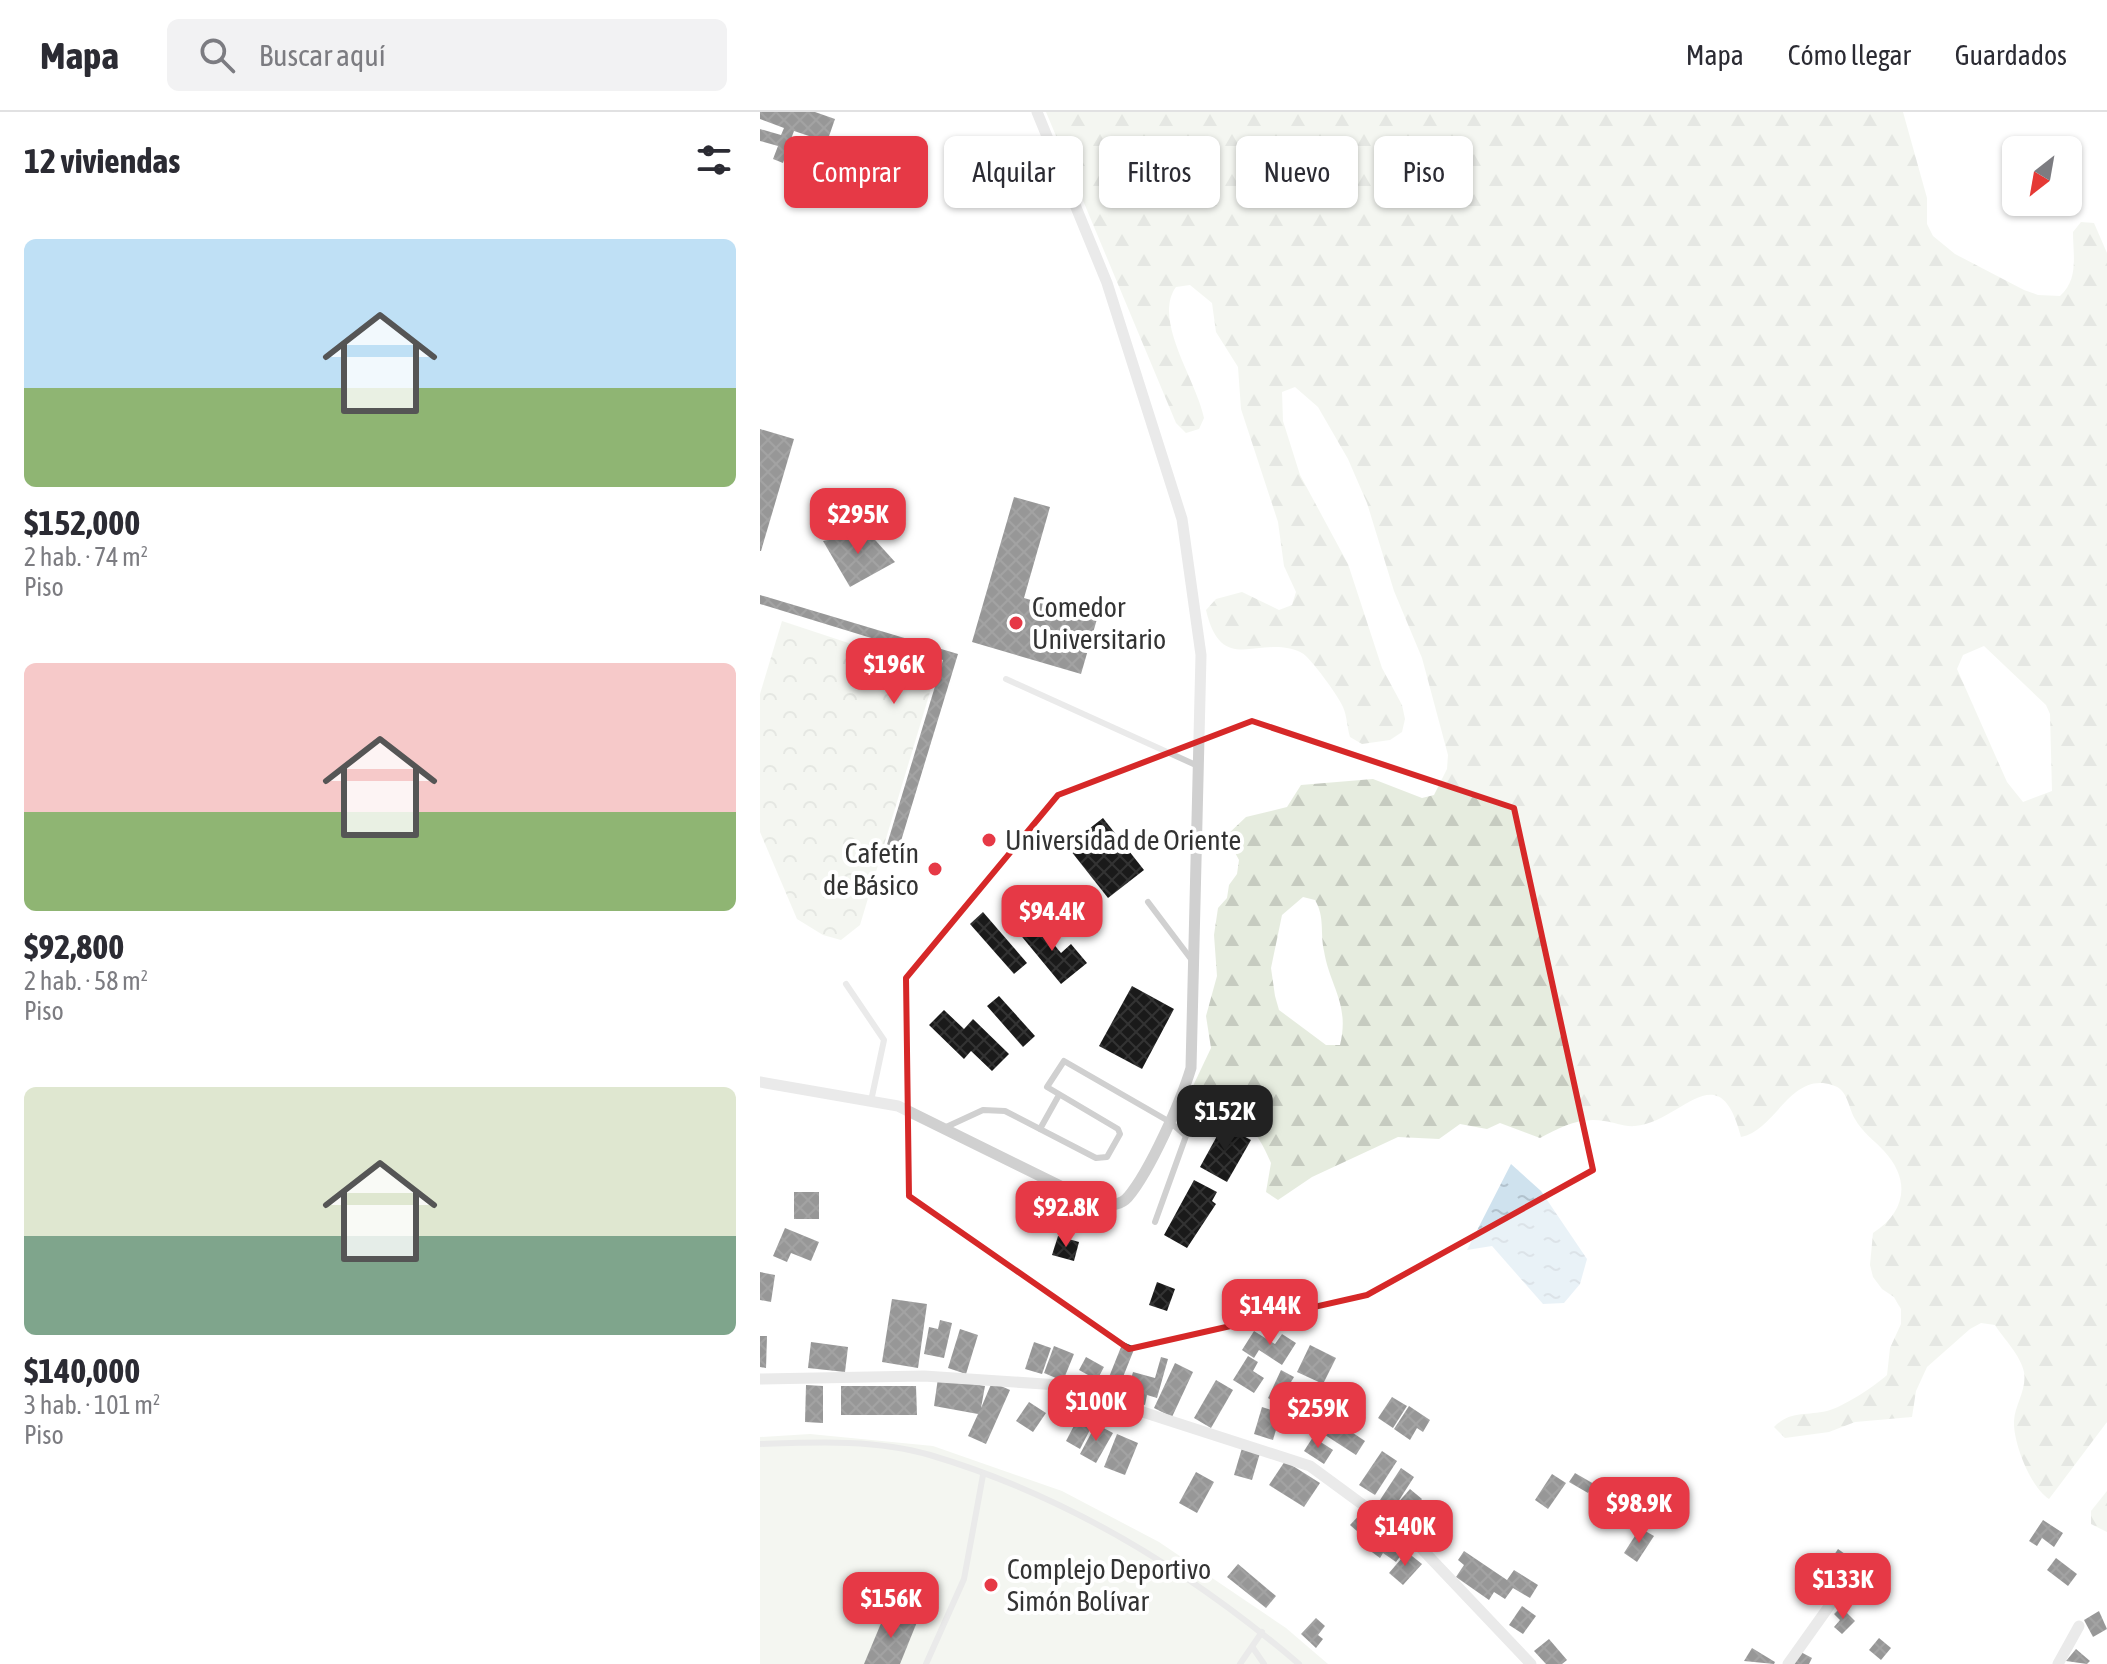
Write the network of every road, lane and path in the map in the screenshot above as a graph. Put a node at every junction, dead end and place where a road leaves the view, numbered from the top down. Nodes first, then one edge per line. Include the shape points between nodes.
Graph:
1 (1037, 112) edge
2 (1006, 679) dead end
3 (1198, 766) junction
4 (1148, 902) dead end
5 (1193, 962) junction
6 (846, 984) dead end
7 (760, 1082) edge
8 (1059, 1095) junction
9 (871, 1101) junction
10 (1170, 1122) junction
11 (944, 1128) junction
12 (1040, 1129) junction
13 (1155, 1222) dead end
14 (760, 1379) edge
15 (760, 1444) edge
16 (983, 1475) junction
17 (1830, 1605) dead end
18 (2079, 1626) dead end
19 (1262, 1632) junction
20 (1253, 1648) junction
21 (926, 1664) edge
22 (1240, 1664) edge
23 (1264, 1664) edge
24 (1299, 1664) edge
25 (1531, 1664) edge
26 (1788, 1664) edge
27 (2058, 1664) edge

1 - 3 street via 1107,283 1182,519 1201,655
2 - 3 lane
3 - 5 street
4 - 5 lane
5 - 10 street via 1191,1068
6 - 9 lane via 884,1040
7 - 9 street
8 - 10 lane via 1047,1085 1064,1061
8 - 12 lane
8 - 12 lane via 1120,1134 1102,1159
9 - 11 street via 898,1106
10 - 11 street via 1127,1198 1114,1205 1099,1205
10 - 13 lane via 1187,1141
11 - 12 lane via 995,1109
14 - 25 street via 924,1376 1059,1385 1310,1466 1419,1546
15 - 16 lane via 893,1448 929,1454
16 - 19 lane via 1125,1537
16 - 21 lane via 964,1579
17 - 26 street
18 - 27 street
19 - 20 lane
19 - 24 lane
20 - 22 lane
20 - 23 lane

